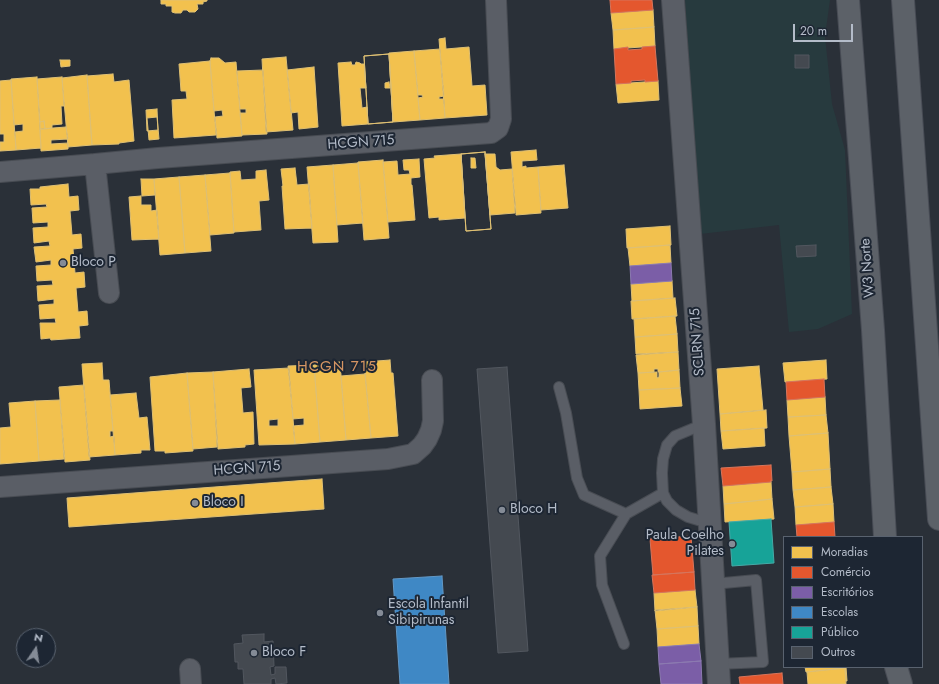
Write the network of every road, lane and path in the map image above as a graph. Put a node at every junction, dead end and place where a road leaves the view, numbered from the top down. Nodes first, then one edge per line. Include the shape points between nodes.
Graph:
1 (496, 0) edge
2 (673, 0) edge
3 (848, 0) edge
4 (904, 0) edge
5 (95, 164) junction
6 (0, 172) edge
7 (109, 293) dead end
8 (432, 380) dead end
9 (559, 387) dead end
10 (704, 424) junction
11 (0, 487) edge
12 (663, 493) junction
13 (626, 514) junction
14 (939, 519) edge
15 (710, 522) junction
16 (885, 536) edge
17 (713, 584) junction
18 (624, 644) dead end
19 (895, 668) edge
20 (895, 668) edge
21 (718, 674) edge
22 (895, 684) edge
23 (901, 684) edge

1 - 5 street, HCGN 715 via 501,119 498,128 491,133
2 - 10 street, SCLRN 715
3 - 16 main road, W3 Norte via 873,330
4 - 14 main road
5 - 6 street, HCGN 715
5 - 7 street
8 - 11 street, HCGN 715 via 432,430 422,446 413,454 388,459
9 - 13 lane via 577,478 584,495
10 - 12 lane via 675,436 667,445 663,459
10 - 15 street, SCLRN 715
12 - 13 lane
12 - 15 lane via 676,510 688,517
13 - 18 lane via 600,556 602,586
15 - 17 street, SCLRN 715
17 - 21 street, SCLRN 715
17 - 21 lane via 756,580 763,662
19 - 22 main road
20 - 23 main road

